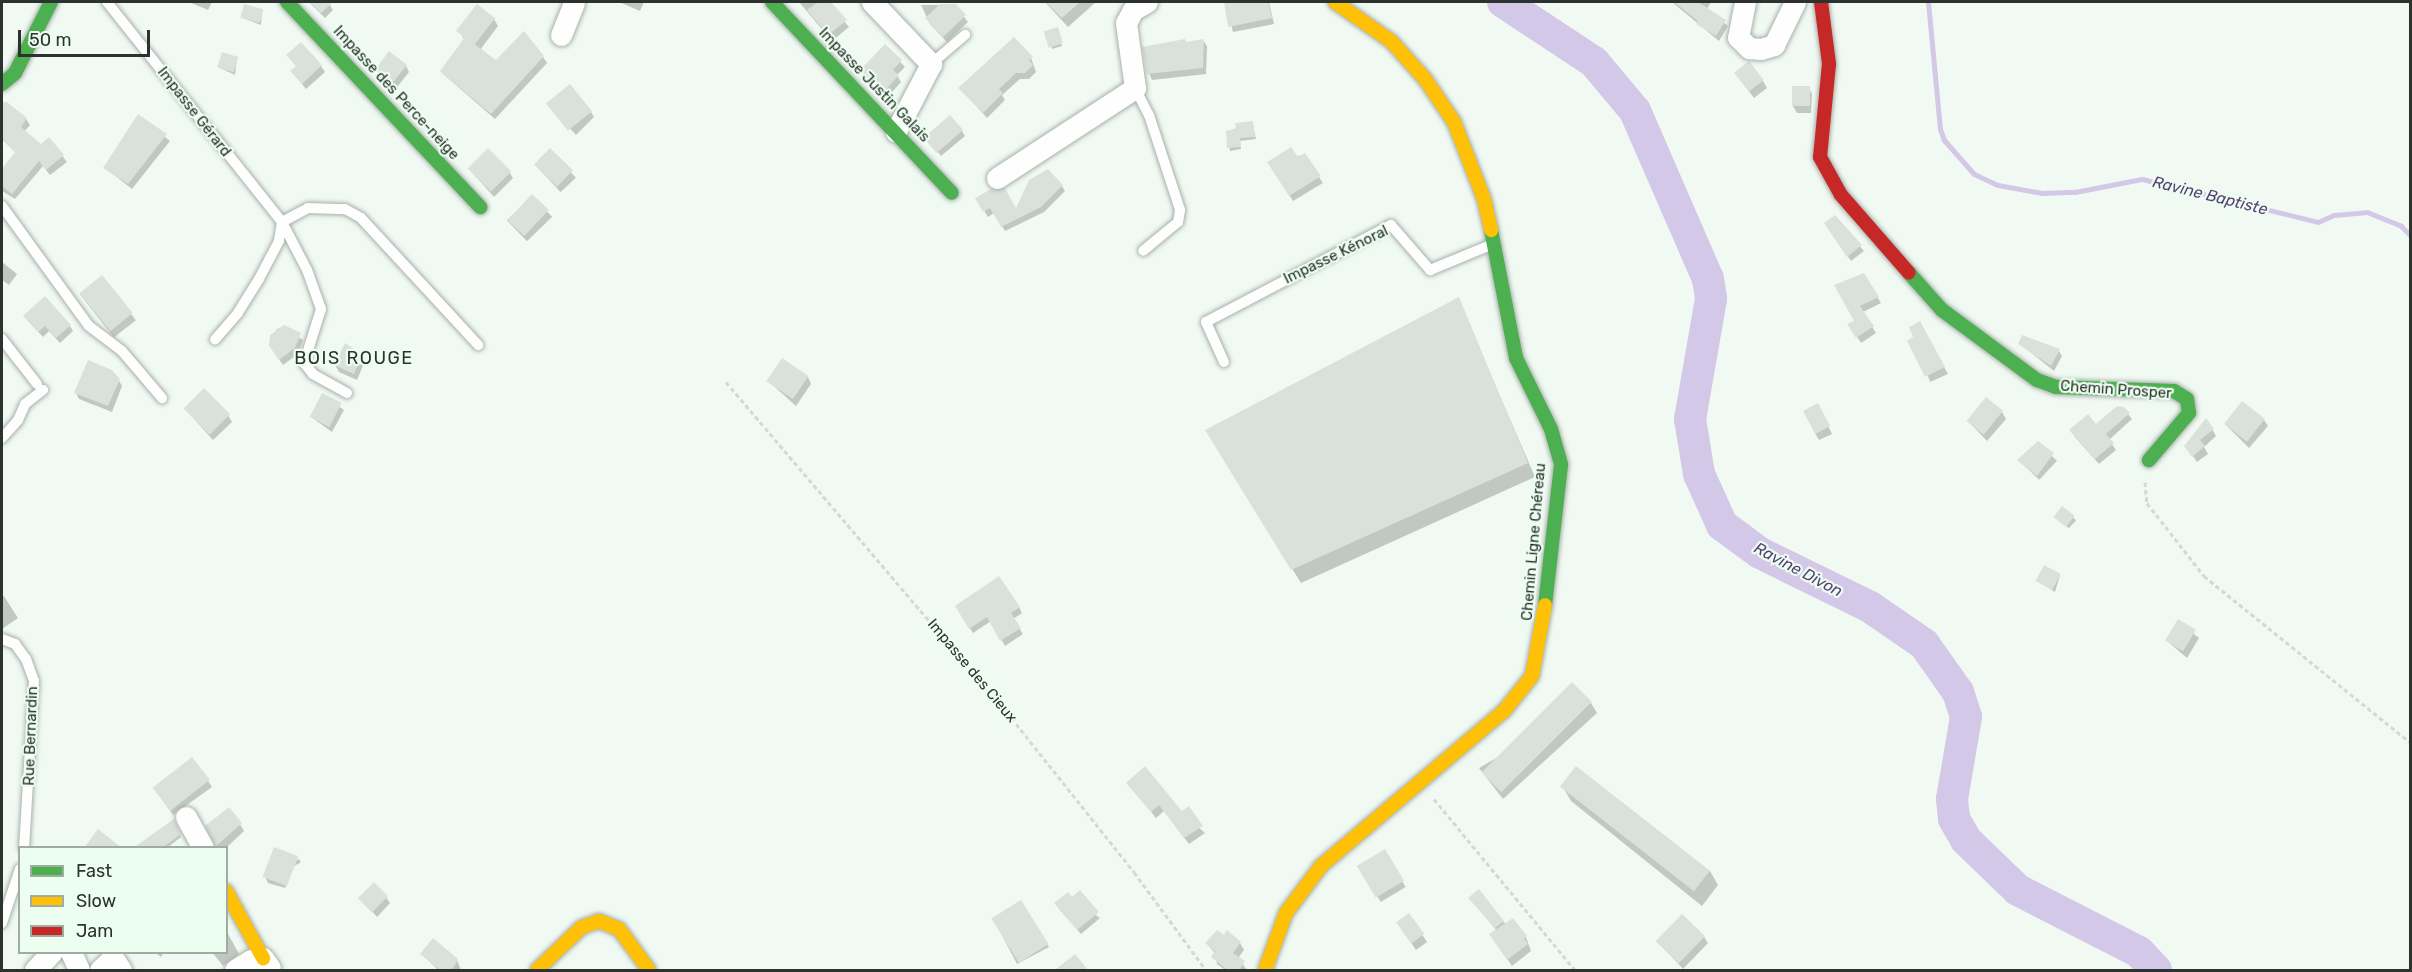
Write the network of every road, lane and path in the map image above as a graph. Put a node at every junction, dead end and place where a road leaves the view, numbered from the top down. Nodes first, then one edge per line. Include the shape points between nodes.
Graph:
1 (51, 2) edge
2 (107, 2) edge
3 (287, 2) edge
4 (574, 2) edge
5 (772, 2) edge
6 (872, 2) edge
7 (1147, 2) edge
8 (1335, 2) edge
9 (1745, 2) edge
10 (1795, 2) edge
11 (1821, 2) edge
12 (561, 35) dead end
13 (965, 35) dead end
14 (931, 64) junction
15 (2, 84) edge
16 (1135, 88) junction
17 (896, 131) junction
18 (997, 178) dead end
19 (952, 193) dead end
20 (2, 206) edge
21 (480, 207) dead end
22 (282, 222) junction
23 (1496, 243) junction
24 (1143, 251) dead end
25 (2, 339) edge
26 (215, 339) dead end
27 (478, 345) dead end
28 (1224, 362) dead end
29 (726, 382) dead end
30 (347, 393) dead end
31 (162, 398) dead end
32 (2, 438) edge
33 (2149, 460) joint
34 (2, 639) edge
35 (2410, 742) edge
36 (1420, 781) junction
37 (186, 817) dead end
38 (24, 846) edge
39 (202, 846) edge
40 (18, 875) edge
41 (228, 895) edge
42 (2, 923) edge
43 (50, 954) edge
44 (72, 954) edge
45 (267, 964) edge
46 (35, 970) edge
47 (79, 970) edge
48 (100, 970) edge
49 (121, 970) edge
50 (235, 970) edge
51 (537, 970) edge
52 (649, 970) edge
53 (1206, 970) edge
54 (1265, 970) edge
55 (1575, 970) edge

1 - 15 street via 15,73
2 - 22 lane, Impasse Gérard
3 - 21 street, Impasse des Perce-neige
4 - 12 street
5 - 17 street, Impasse Justin Galais
6 - 14 street
7 - 16 street via 1133,10 1126,23
8 - 23 street, Chemin Ligne Chéreau via 1391,42 1431,87 1454,122 1471,161
9 - 10 street via 1738,37 1749,48 1761,50 1774,45
11 - 33 street, Chemin Prosper via 1829,64 1820,157 1841,195 1942,310 2037,380 2056,387 2174,391 2187,399 2189,414
13 - 14 lane
14 - 17 street
16 - 18 street
16 - 24 lane via 1149,115 1180,210 1178,222
17 - 19 street, Impasse Justin Galais
20 - 31 lane via 89,326 122,351
22 - 26 lane via 279,240 259,279 238,313
22 - 27 lane via 309,208 324,206 345,209 361,218
22 - 30 lane, Impasse Gérard via 307,270 321,309 304,363 313,374
23 - 28 lane, Impasse Kénoral via 1431,270 1391,225 1206,322
23 - 36 street, Chemin Ligne Chéreau via 1516,358 1551,429 1561,465 1542,632 1532,676 1504,711
25 - 32 lane via 40,387
29 - 53 path, Impasse des Cieux via 1002,706
33 - 35 path via 2144,480 2147,503 2204,576
34 - 38 lane, Rue Bernardin via 15,644 26,658 34,681
36 - 54 street, Chemin Ligne Chéreau via 1321,866 1286,913
36 - 55 path
37 - 39 street
40 - 42 lane
41 - 45 street
43 - 46 street
44 - 47 street
45 - 50 street via 251,960
48 - 49 street via 113,958
51 - 52 street via 582,927 599,921 619,929

